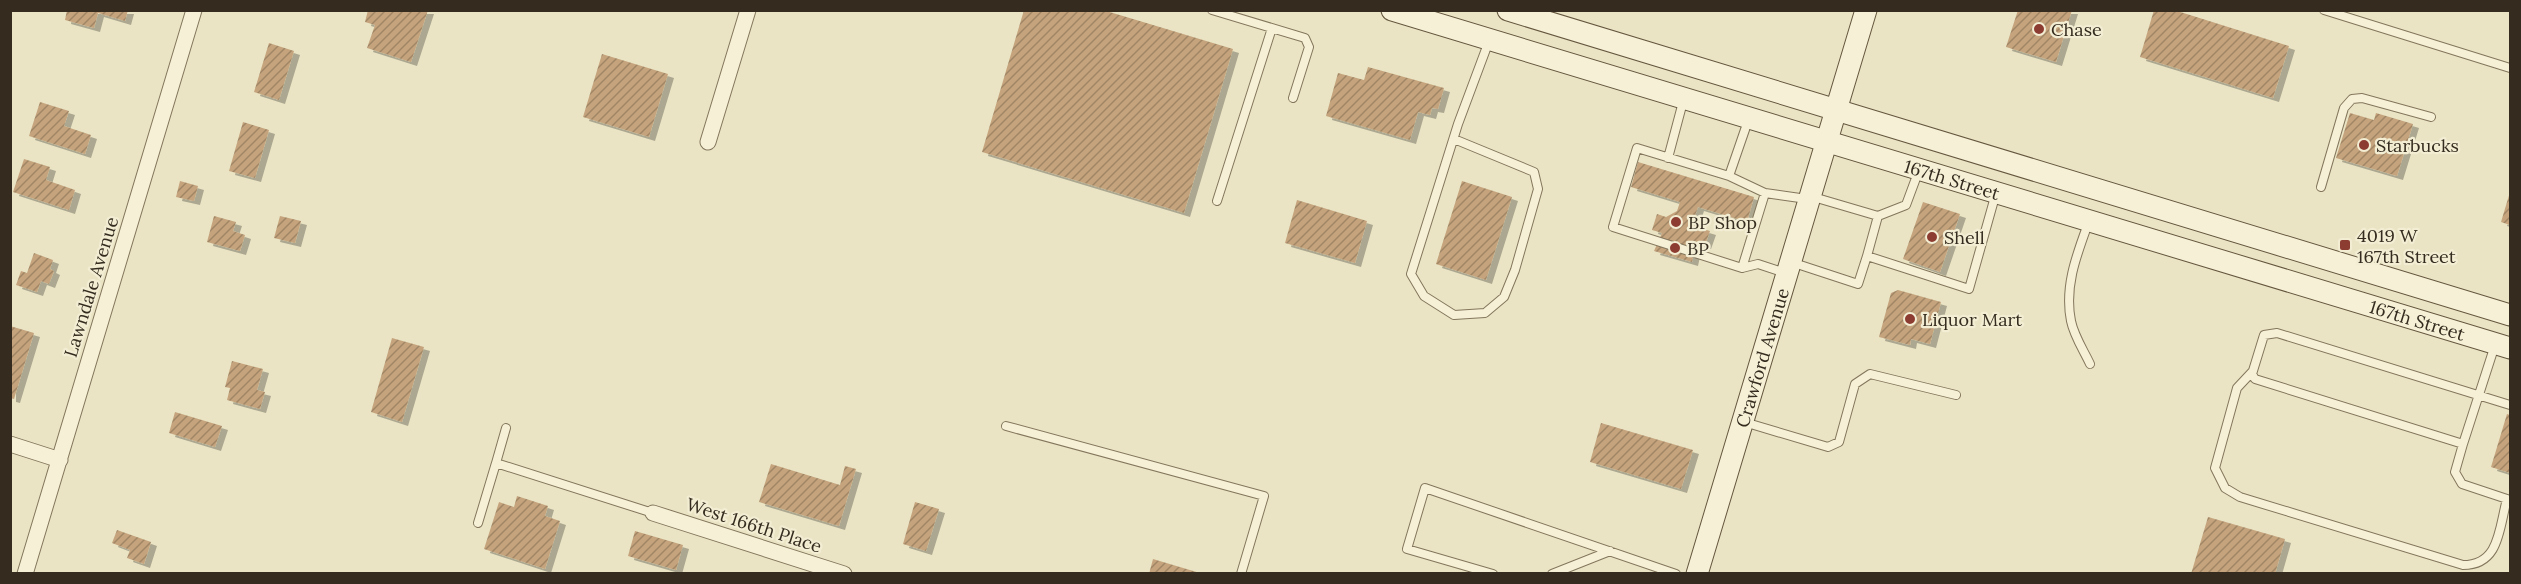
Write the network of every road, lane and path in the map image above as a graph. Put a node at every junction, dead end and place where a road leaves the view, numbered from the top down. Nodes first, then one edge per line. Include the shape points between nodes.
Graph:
1 (194, 10) edge
2 (748, 10) edge
3 (1212, 10) edge
4 (1392, 10) edge
5 (1508, 10) edge
6 (1866, 10) edge
7 (2324, 10) edge
8 (1228, 13) edge
9 (1272, 28) junction
10 (1490, 39) junction
11 (2511, 68) edge
12 (1684, 97) junction
13 (1293, 98) dead end
14 (1836, 110) junction
15 (2431, 117) dead end
16 (1749, 118) junction
17 (1454, 139) junction
18 (708, 142) dead end
19 (1826, 142) junction
20 (1668, 158) junction
21 (1919, 169) junction
22 (1729, 176) junction
23 (2321, 188) dead end
24 (1996, 192) junction
25 (1765, 194) junction
26 (1809, 198) junction
27 (1217, 201) dead end
28 (1878, 216) junction
29 (2089, 220) junction
30 (1867, 256) junction
31 (1742, 268) junction
32 (1788, 268) junction
33 (2511, 315) edge
34 (2503, 346) edge
35 (2090, 364) dead end
36 (2252, 372) junction
37 (1956, 395) dead end
38 (2480, 396) junction
39 (2511, 405) edge
40 (1743, 421) junction
41 (1006, 426) dead end
42 (506, 428) dead end
43 (10, 444) edge
44 (2463, 444) junction
45 (60, 460) junction
46 (496, 463) junction
47 (2509, 499) edge
48 (652, 513) joint
49 (478, 523) dead end
50 (1610, 551) junction
51 (25, 573) edge
52 (844, 573) edge
53 (1241, 573) edge
54 (1493, 573) edge
55 (1552, 573) edge
56 (1676, 573) edge
57 (1697, 573) edge

1 - 45 street, Lawndale Avenue
2 - 18 street
3 - 8 lane
4 - 10 main road, 167th Street
5 - 14 main road, 167th Street
6 - 14 main road, Crawford Avenue
7 - 11 lane
8 - 9 lane
9 - 13 lane via 1305,38 1310,47
9 - 27 lane
10 - 12 main road, 167th Street
10 - 17 lane
12 - 16 main road, 167th Street
12 - 20 lane
14 - 19 main road, Crawford Avenue
14 - 33 main road, 167th Street
15 - 23 lane via 2362,98 2352,99 2344,108
16 - 19 main road, 167th Street
16 - 22 lane
17 - 17 lane via 1411,274 1424,297 1454,315 1485,313 1504,297 1538,189 1534,172
19 - 21 main road, 167th Street
19 - 26 main road, Crawford Avenue
20 - 22 lane
20 - 31 lane via 1636,148 1613,227
21 - 24 main road, 167th Street
21 - 28 lane via 1906,205
22 - 25 lane
24 - 29 main road, 167th Street
24 - 30 lane via 1969,289
25 - 26 lane
25 - 31 lane
26 - 28 lane
26 - 32 main road, Crawford Avenue
28 - 30 lane
29 - 34 main road, 167th Street
29 - 35 lane via 2070,275 2070,307 2071,323
30 - 32 lane via 1858,284
31 - 32 lane via 1758,264
32 - 40 main road, Crawford Avenue
34 - 38 lane
36 - 38 lane via 2264,336 2277,333
36 - 44 lane via 2254,379
36 - 47 lane via 2237,388 2215,468 2225,488 2240,497 2463,565 2486,561 2492,553
37 - 40 lane via 1870,374 1855,384 1839,442 1828,447
38 - 39 lane
38 - 44 lane
40 - 57 main road, Crawford Avenue
41 - 53 lane via 1264,496
42 - 46 lane
43 - 45 street
44 - 47 lane via 2454,472 2462,484
45 - 51 street, Lawndale Avenue
46 - 48 lane
46 - 49 lane
48 - 52 street, West 166th Place
50 - 54 lane via 1425,488 1407,549
50 - 55 lane
50 - 56 lane

